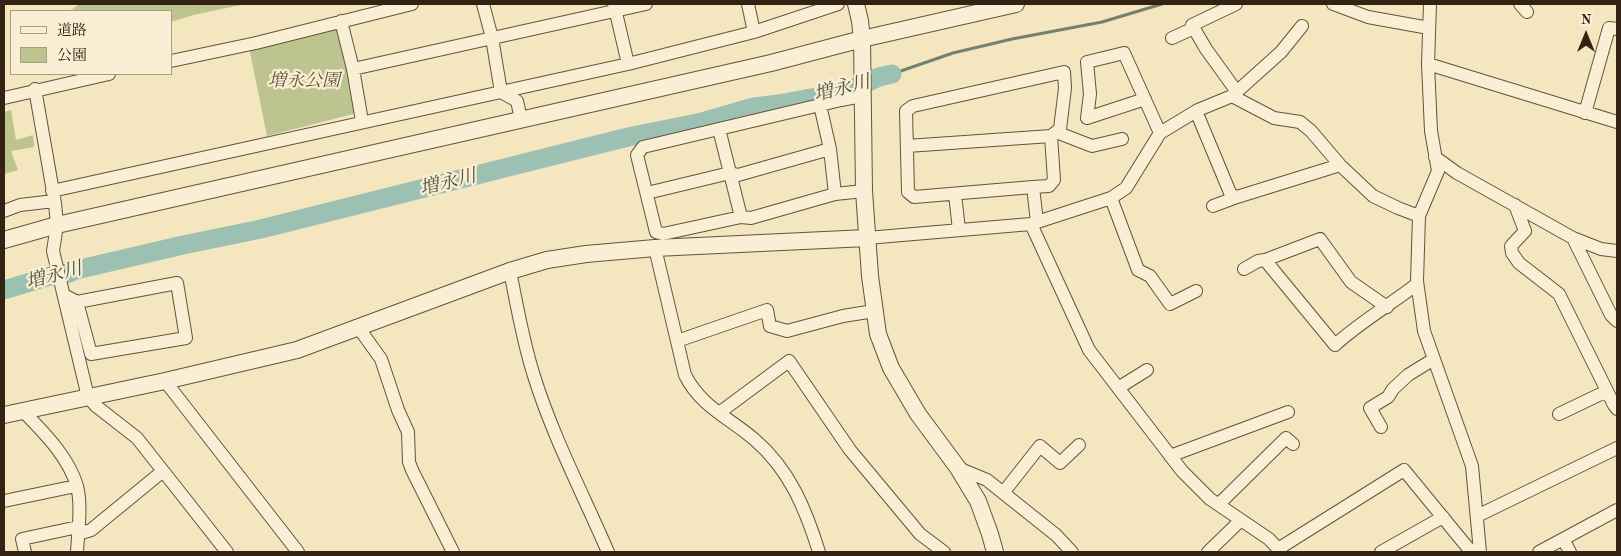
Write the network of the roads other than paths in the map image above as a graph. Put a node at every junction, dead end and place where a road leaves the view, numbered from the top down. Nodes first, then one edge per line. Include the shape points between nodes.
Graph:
1 (407, 4) edge
2 (483, 4) edge
3 (646, 4) edge
4 (748, 4) edge
5 (838, 4) edge
6 (856, 4) edge
7 (1016, 4) edge
8 (1236, 4) edge
9 (1333, 4) edge
10 (1430, 4) edge
11 (615, 7) edge
12 (341, 21) junction
13 (1302, 26) dead end
14 (1194, 28) junction
15 (1429, 28) junction
16 (1617, 29) edge
17 (754, 32) junction
18 (492, 38) junction
19 (1172, 38) dead end
20 (862, 39) junction
21 (172, 61) edge
22 (628, 64) junction
23 (1428, 64) junction
24 (353, 69) junction
25 (104, 75) edge
26 (35, 90) junction
27 (501, 92) junction
28 (1235, 94) junction
29 (862, 96) junction
30 (4, 98) edge
31 (1145, 99) junction
32 (820, 105) junction
33 (1196, 111) junction
34 (1585, 113) junction
35 (521, 119) junction
36 (362, 121) junction
37 (1617, 122) edge
38 (719, 129) junction
39 (1160, 133) junction
40 (1053, 134) junction
41 (1122, 140) dead end
42 (907, 146) junction
43 (830, 149) junction
44 (1435, 157) junction
45 (1340, 165) junction
46 (730, 173) junction
47 (1033, 187) junction
48 (864, 191) junction
49 (647, 193) junction
50 (835, 194) junction
51 (955, 194) junction
52 (53, 196) junction
53 (1237, 197) junction
54 (1111, 198) junction
55 (1514, 205) junction
56 (1213, 206) dead end
57 (4, 211) edge
58 (1419, 216) junction
59 (741, 217) junction
60 (1034, 223) junction
61 (57, 225) junction
62 (959, 230) junction
63 (867, 238) junction
64 (1573, 238) junction
65 (4, 240) edge
66 (656, 248) junction
67 (1617, 251) edge
68 (1265, 260) junction
69 (1244, 269) dead end
70 (510, 271) junction
71 (1417, 284) junction
72 (63, 291) junction
73 (1196, 291) dead end
74 (77, 302) junction
75 (1387, 306) junction
76 (874, 311) junction
77 (1617, 322) edge
78 (358, 327) junction
79 (677, 341) junction
80 (1434, 359) junction
81 (1147, 370) dead end
82 (165, 381) junction
83 (1118, 388) junction
84 (1607, 391) junction
85 (88, 397) junction
86 (1617, 409) edge
87 (23, 411) junction
88 (1288, 412) dead end
89 (719, 413) junction
90 (1558, 414) dead end
91 (4, 415) edge
92 (1381, 428) dead end
93 (1285, 438) dead end
94 (1079, 445) dead end
95 (1617, 448) edge
96 (1170, 456) junction
97 (958, 468) junction
98 (163, 471) junction
99 (76, 486) junction
100 (1003, 493) junction
101 (4, 501) edge
102 (1218, 504) junction
103 (1617, 510) edge
104 (1443, 516) junction
105 (1477, 516) junction
106 (1241, 520) junction
107 (78, 530) junction
108 (1563, 539) junction
109 (821, 551) edge
110 (1279, 551) edge
111 (25, 552) edge
112 (77, 552) edge
113 (228, 552) edge
114 (298, 552) edge
115 (454, 552) edge
116 (608, 552) edge
117 (944, 552) edge
118 (995, 552) edge
119 (1072, 552) edge
120 (1208, 552) edge
121 (1381, 552) edge
122 (1478, 552) edge
123 (1539, 552) edge
124 (1570, 552) edge

1 - 12 street
2 - 18 street
3 - 11 street
4 - 17 street
5 - 17 street
6 - 20 street
7 - 20 street
8 - 14 street via 1192,25
9 - 15 street via 1368,17
10 - 15 street
11 - 18 street
11 - 22 street
12 - 21 street
12 - 24 street
13 - 28 street via 1281,52
14 - 19 street
14 - 28 street
15 - 23 street
16 - 34 street via 1609,28
17 - 22 street
18 - 24 street
18 - 27 street
20 - 29 street
20 - 35 street via 771,63
22 - 27 street
23 - 34 street
23 - 44 street
24 - 36 street
25 - 26 street
26 - 30 street
26 - 52 street
27 - 35 street via 517,101
27 - 36 street
28 - 33 street
28 - 45 street via 1274,118 1300,122
29 - 32 street
29 - 48 street
31 - 31 street via 1124,53 1086,62 1090,94 1087,118
31 - 39 street
32 - 38 street
32 - 43 street
33 - 39 street
33 - 53 street via 1231,195
34 - 37 street
35 - 61 street
36 - 52 street
38 - 46 street
38 - 49 street via 643,147 637,155
39 - 54 street via 1126,188
40 - 41 street via 1092,146
40 - 42 street
40 - 42 street via 1060,129 1064,72 913,106 906,111
40 - 47 street via 1054,180 1049,186
42 - 51 street via 908,192 914,197
43 - 46 street via 738,175
43 - 50 street
44 - 55 street
44 - 58 street via 1438,171
45 - 53 street
45 - 58 street via 1373,196
46 - 49 street
46 - 59 street
47 - 51 street
47 - 60 street
48 - 50 street
48 - 63 street
49 - 59 street via 656,232 663,234
50 - 59 street via 751,218
51 - 62 street
52 - 57 street
52 - 61 street
53 - 56 street
54 - 60 street
54 - 73 street via 1138,270 1150,276 1170,304
55 - 64 street
55 - 84 street via 1525,231 1511,246 1512,254 1559,294
58 - 71 street
60 - 62 street
60 - 83 street via 1088,350
61 - 65 street
61 - 72 street via 54,251
62 - 63 street
63 - 66 street
63 - 76 street
64 - 67 street via 1601,249
64 - 77 street
66 - 70 street via 577,255
66 - 79 street
68 - 69 street
68 - 75 street via 1320,239 1351,282
68 - 75 street via 1335,345 1352,329
70 - 78 street
70 - 116 street via 534,377 568,464
71 - 75 street
71 - 80 street via 1424,331
72 - 74 street
72 - 85 street
74 - 74 street via 177,283 186,338 91,354
76 - 79 street via 787,331 770,326 767,310
76 - 97 street via 878,334 891,368 918,414
78 - 82 street via 297,350
78 - 115 street via 381,359 408,432 412,470
79 - 89 street via 685,376 701,399
80 - 92 street via 1408,376 1388,398 1370,408
80 - 105 street via 1472,466
81 - 83 street
82 - 85 street
82 - 114 street
83 - 96 street
84 - 86 street
84 - 90 street
85 - 87 street
85 - 98 street via 136,438
87 - 91 street
87 - 99 street via 54,444 71,471
88 - 96 street
89 - 109 street via 756,440 776,460 799,495
89 - 117 street via 789,361 850,450 920,534
93 - 102 street
94 - 100 street via 1060,463 1040,446
95 - 105 street
96 - 102 street
97 - 100 street via 987,480
97 - 118 street via 978,501
98 - 107 street via 91,530
98 - 113 street
99 - 101 street
99 - 107 street
100 - 119 street via 1056,535
102 - 106 street
103 - 108 street
104 - 110 street via 1404,470
104 - 121 street
104 - 122 street via 1468,548
105 - 122 street
106 - 110 street via 1269,539
106 - 120 street
107 - 111 street via 22,539
107 - 112 street
108 - 123 street
108 - 124 street

